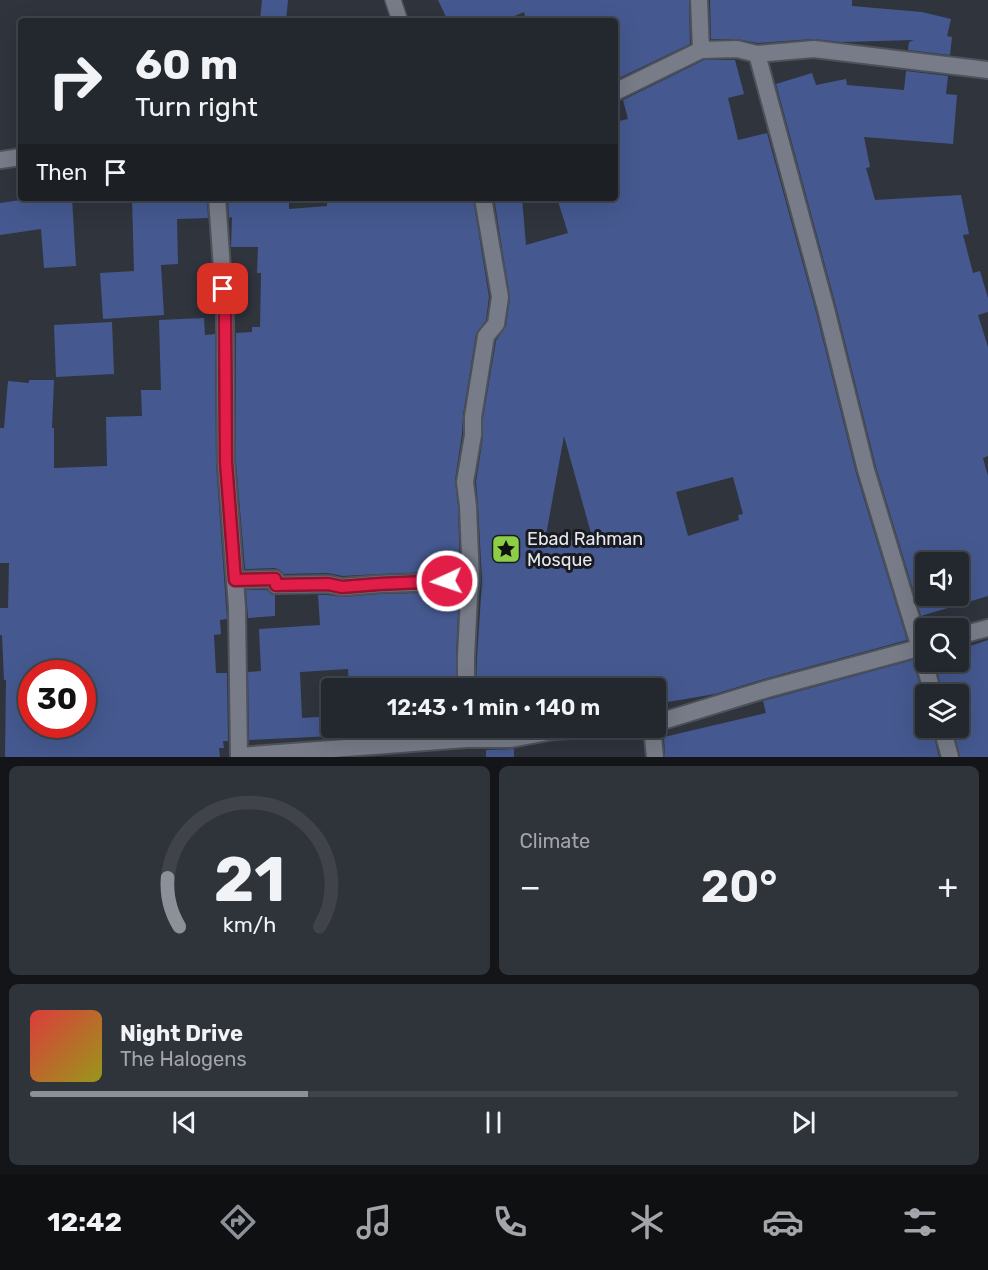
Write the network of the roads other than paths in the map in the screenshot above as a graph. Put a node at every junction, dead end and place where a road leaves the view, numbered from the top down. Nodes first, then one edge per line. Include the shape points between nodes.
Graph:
1 (393, 0) edge
2 (699, 0) edge
3 (399, 18) edge
4 (700, 50) junction
5 (757, 54) junction
6 (988, 70) edge
7 (618, 91) edge
8 (18, 157) edge
9 (0, 160) edge
10 (217, 201) edge
11 (484, 201) edge
12 (235, 580) junction
13 (471, 581) junction
14 (915, 622) edge
15 (988, 628) edge
16 (969, 633) edge
17 (915, 649) edge
18 (466, 678) edge
19 (666, 720) edge
20 (417, 738) edge
21 (653, 738) edge
22 (945, 738) edge
23 (239, 756) edge
24 (655, 757) edge
25 (950, 757) edge

1 - 3 lane
2 - 4 street
4 - 5 street via 737,49
4 - 7 street
5 - 6 street via 814,50
5 - 14 street via 866,470
8 - 9 street
10 - 12 street via 225,311 226,462
11 - 13 street via 500,297 496,324 486,336 465,482
12 - 13 street via 275,579 276,585 342,587
12 - 23 street
13 - 18 street
15 - 16 street
17 - 19 street
20 - 23 street
21 - 24 street
22 - 25 street

